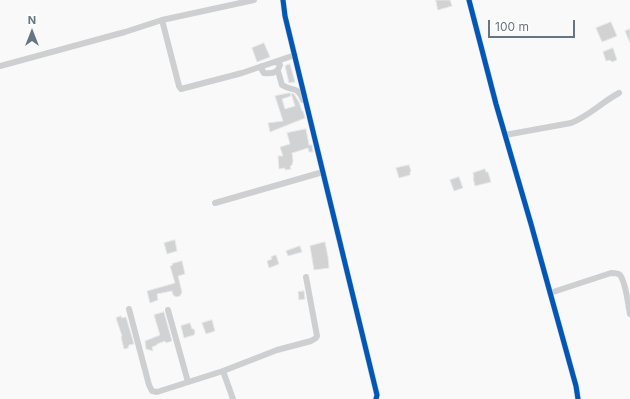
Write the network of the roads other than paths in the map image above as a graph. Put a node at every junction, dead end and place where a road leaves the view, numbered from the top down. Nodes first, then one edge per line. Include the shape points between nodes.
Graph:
1 (254, 0) edge
2 (283, 0) edge
3 (469, 0) edge
4 (162, 20) junction
5 (295, 55) junction
6 (275, 62) junction
7 (0, 66) edge
8 (262, 66) junction
9 (278, 71) junction
10 (619, 93) dead end
11 (307, 106) junction
12 (505, 135) junction
13 (323, 172) junction
14 (216, 202) dead end
15 (306, 277) dead end
16 (550, 293) junction
17 (129, 309) dead end
18 (168, 310) dead end
19 (630, 314) edge
20 (223, 371) junction
21 (188, 382) junction
22 (233, 399) edge
23 (376, 399) edge
24 (578, 399) edge

1 - 4 street
2 - 5 street
3 - 12 street
4 - 7 street
4 - 8 street via 180,89 202,85
5 - 6 street
5 - 11 street
6 - 8 street
6 - 9 street via 280,65
8 - 9 street via 264,73
9 - 11 street via 282,85 300,92
10 - 12 street via 575,122
11 - 13 street
12 - 16 street
13 - 14 street
13 - 23 street
15 - 20 street via 316,338
16 - 19 street via 616,272 621,277
16 - 24 street
17 - 21 street via 152,391 157,392
18 - 21 street
20 - 21 street
20 - 22 street

